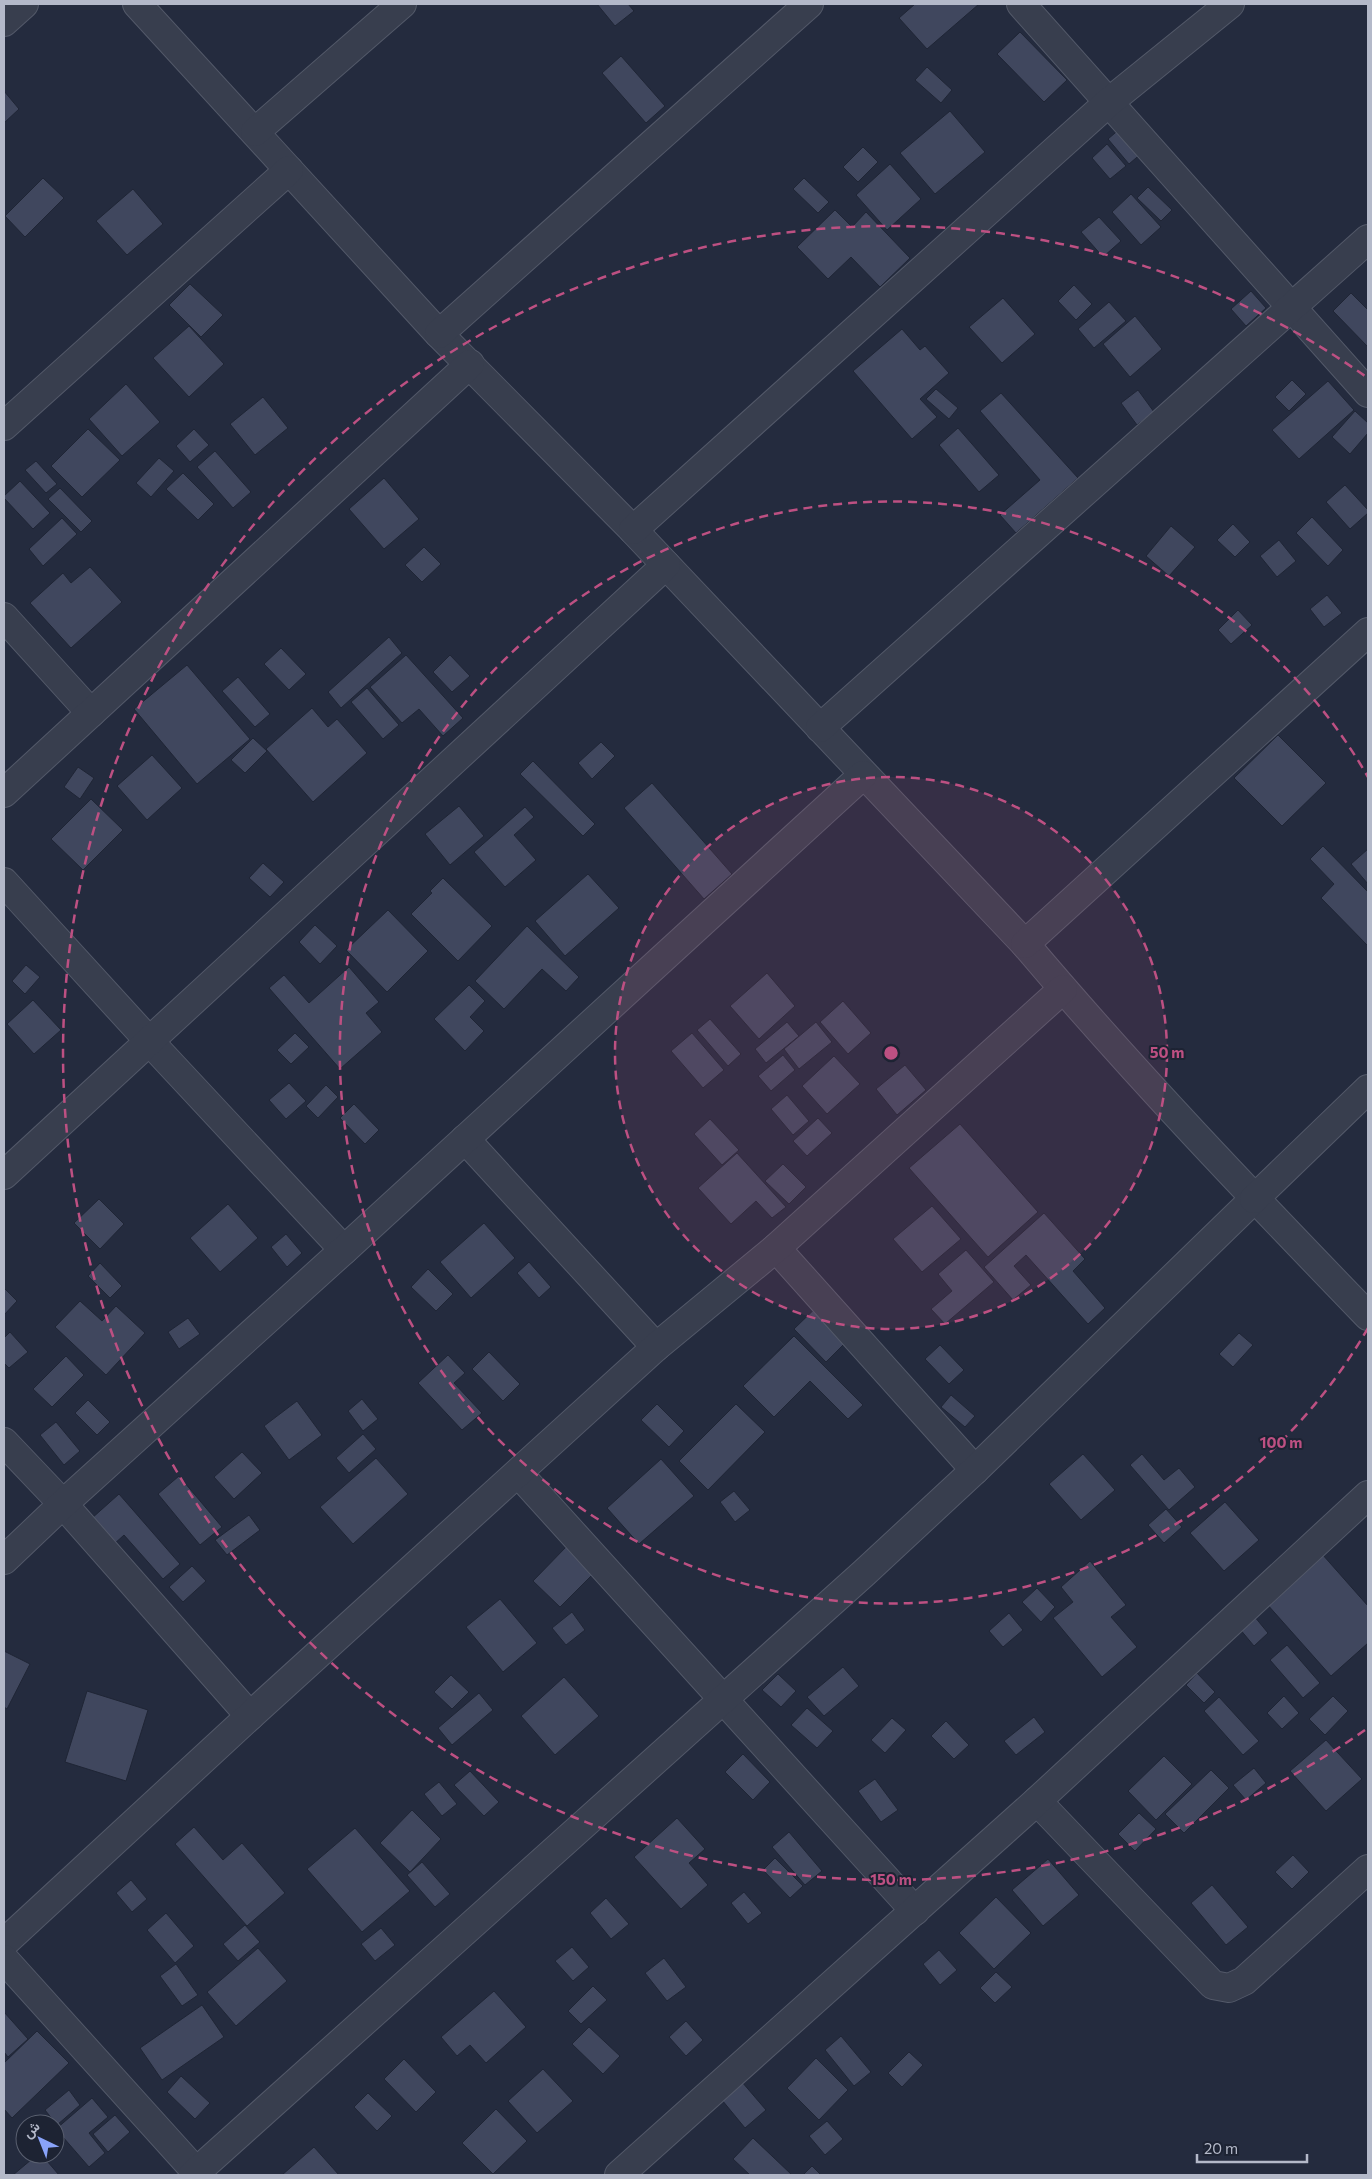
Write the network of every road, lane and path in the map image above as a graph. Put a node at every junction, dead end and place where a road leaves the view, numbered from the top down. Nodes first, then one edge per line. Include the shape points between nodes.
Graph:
1 (24, 4) edge
2 (137, 4) edge
3 (402, 4) edge
4 (808, 4) edge
5 (1020, 4) edge
6 (1230, 4) edge
7 (4, 22) edge
8 (1109, 102) junction
9 (255, 132) junction
10 (289, 170) junction
11 (1368, 239) edge
12 (1291, 307) junction
13 (439, 334) junction
14 (470, 364) junction
15 (1368, 393) edge
16 (4, 426) edge
17 (633, 530) junction
18 (666, 565) junction
19 (4, 617) edge
20 (1368, 632) edge
21 (91, 713) junction
22 (820, 728) junction
23 (864, 775) junction
24 (4, 793) edge
25 (4, 882) edge
26 (1025, 944) junction
27 (1063, 989) junction
28 (150, 1042) junction
29 (1368, 1089) edge
30 (465, 1139) junction
31 (4, 1175) edge
32 (1254, 1199) junction
33 (776, 1248) junction
34 (344, 1250) junction
35 (1368, 1316) edge
36 (656, 1347) junction
37 (4, 1442) edge
38 (975, 1470) junction
39 (518, 1473) junction
40 (1368, 1495) edge
41 (63, 1504) junction
42 (4, 1560) edge
43 (723, 1700) junction
44 (250, 1716) junction
45 (1037, 1801) junction
46 (1368, 1869) edge
47 (915, 1911) junction
48 (4, 1943) edge
49 (4, 1959) edge
50 (196, 2174) edge
51 (619, 2175) edge

1 - 7 street
2 - 9 street
3 - 9 street
4 - 13 street
5 - 8 street
6 - 8 street
8 - 12 street
8 - 17 street
9 - 10 street
10 - 13 street
10 - 16 street
11 - 12 street
12 - 15 street
12 - 22 street
13 - 14 street
14 - 17 street
14 - 21 street
17 - 18 street
18 - 22 street
18 - 28 street
19 - 21 street
20 - 26 street
21 - 24 street
22 - 23 street
23 - 26 street
23 - 30 street
25 - 28 street
26 - 27 street
27 - 32 street
27 - 33 street
28 - 31 street
28 - 34 street
29 - 32 street
30 - 34 street
30 - 36 street
32 - 35 street
32 - 38 street
33 - 36 street
33 - 38 street
34 - 41 street
36 - 39 street
37 - 41 street
38 - 43 street
39 - 43 street
39 - 44 street
40 - 45 street
41 - 42 street
41 - 44 street
43 - 47 street
43 - 50 street
44 - 48 street
45 - 46 street via 1213,1985 1229,1988 1244,1981
45 - 47 street
47 - 51 street
49 - 50 street

